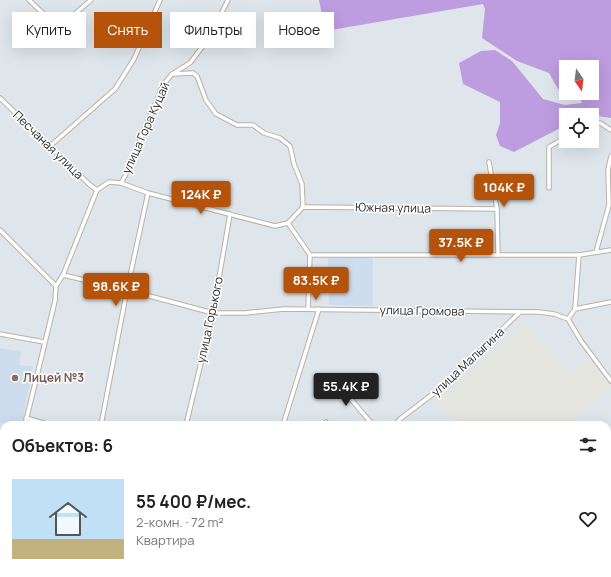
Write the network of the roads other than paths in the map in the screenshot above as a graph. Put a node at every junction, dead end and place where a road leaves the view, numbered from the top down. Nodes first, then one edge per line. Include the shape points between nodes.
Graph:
1 (29, 0) edge
2 (91, 0) edge
3 (160, 0) edge
4 (228, 0) edge
5 (172, 74) junction
6 (0, 98) edge
7 (599, 124) edge
8 (611, 130) edge
9 (559, 141) edge
10 (49, 147) junction
11 (611, 156) edge
12 (489, 162) dead end
13 (121, 183) junction
14 (549, 188) dead end
15 (97, 190) junction
16 (148, 193) junction
17 (610, 196) edge
18 (303, 207) junction
19 (497, 209) junction
20 (230, 214) junction
21 (288, 223) junction
22 (0, 230) edge
23 (611, 250) edge
24 (596, 252) junction
25 (310, 255) junction
26 (498, 255) junction
27 (579, 255) junction
28 (62, 276) junction
29 (56, 286) junction
30 (127, 290) junction
31 (611, 302) edge
32 (308, 309) junction
33 (319, 309) junction
34 (575, 310) junction
35 (521, 312) junction
36 (213, 313) junction
37 (568, 319) junction
38 (0, 334) edge
39 (44, 342) junction
40 (332, 377) dead end
41 (611, 382) edge
42 (26, 418) junction
43 (26, 421) edge
44 (36, 421) edge
45 (103, 421) edge
46 (187, 421) edge
47 (284, 421) edge
48 (370, 421) edge
49 (399, 421) edge

1 - 2 street via 51,21 63,24
3 - 10 street via 134,59 115,89
4 - 5 street, улица Гора Куцай via 200,50 190,62
5 - 13 street, улица Гора Куцай via 163,85
5 - 18 street, улица Гора Куцай via 193,73 197,76 210,108 216,114 237,125 253,124 290,146 302,184
6 - 10 street, Песчаная улица
7 - 8 street
9 - 14 street via 549,147
10 - 15 street, Песчаная улица
11 - 17 street via 608,170
12 - 19 street
13 - 15 street via 109,182
13 - 16 street
15 - 28 street
16 - 20 street
16 - 30 street
17 - 24 street
18 - 19 street, Южная улица
18 - 21 street
19 - 26 street
20 - 21 street via 275,226
20 - 36 street, улица Горького
21 - 25 street
22 - 29 street
23 - 24 street
24 - 27 street
25 - 26 street
25 - 32 street
26 - 27 street
27 - 34 street
28 - 29 street
28 - 30 street, улица Громова
29 - 39 street via 55,301
30 - 36 street, улица Громова
30 - 45 street
31 - 34 street
32 - 33 street, улица Громова
32 - 36 street, улица Громова
33 - 35 street, улица Громова
33 - 47 street
34 - 37 street
35 - 37 street, улица Громова via 554,314
35 - 49 street, улица Малыгина via 446,384
36 - 46 street, улица Горького
37 - 41 street via 581,342
38 - 39 street
39 - 42 street
40 - 48 street
42 - 43 street
42 - 44 street

